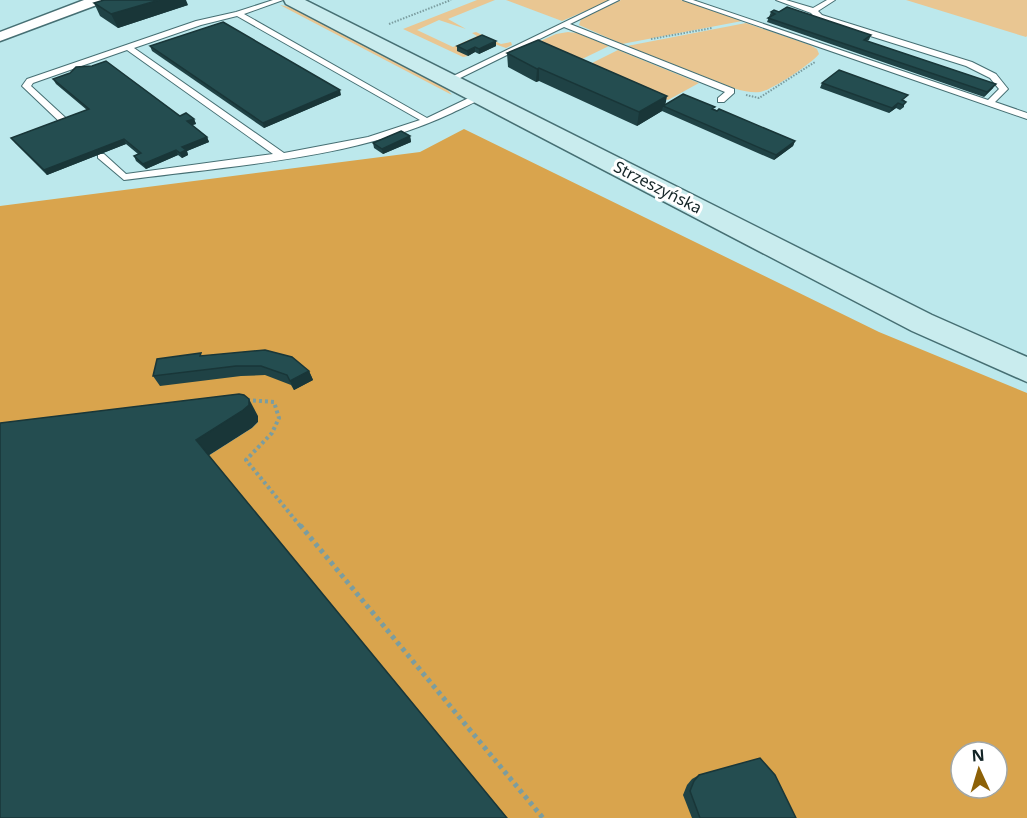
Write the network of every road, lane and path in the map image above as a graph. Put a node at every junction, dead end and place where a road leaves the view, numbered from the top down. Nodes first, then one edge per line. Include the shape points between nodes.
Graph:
1 (97, 0) edge
2 (280, 0) edge
3 (292, 0) edge
4 (451, 0) edge
5 (616, 0) edge
6 (686, 0) edge
7 (779, 0) edge
8 (832, 0) edge
9 (814, 11) junction
10 (238, 14) junction
11 (748, 21) junction
12 (564, 24) junction
13 (385, 26) dead end
14 (1, 36) edge
15 (618, 45) junction
16 (129, 48) junction
17 (833, 50) junction
18 (449, 80) junction
19 (731, 92) junction
20 (480, 96) junction
21 (721, 100) dead end
22 (989, 103) junction
23 (1027, 116) edge
24 (427, 121) junction
25 (66, 123) edge
26 (101, 156) edge
27 (282, 156) junction
28 (1027, 370) edge
29 (235, 401) edge
30 (543, 818) edge

1 - 14 street
2 - 10 lane
3 - 18 street, Strzeszyńska
4 - 13 path
5 - 12 lane
6 - 11 lane
7 - 9 lane
8 - 9 lane
9 - 22 lane via 819,17 931,51 993,76 1004,89
10 - 16 lane via 198,23
10 - 24 lane
11 - 15 path
11 - 17 lane
12 - 15 lane
12 - 18 lane
15 - 19 lane
16 - 25 lane via 30,81 26,86
16 - 27 lane
17 - 19 path via 759,98
17 - 22 lane
18 - 20 street, Strzeszyńska
19 - 21 lane
20 - 24 lane
20 - 28 street, Strzeszyńska via 922,323
22 - 23 lane
24 - 27 lane via 370,139
26 - 27 lane via 124,177
29 - 30 path via 274,402 279,418 272,433 246,460

